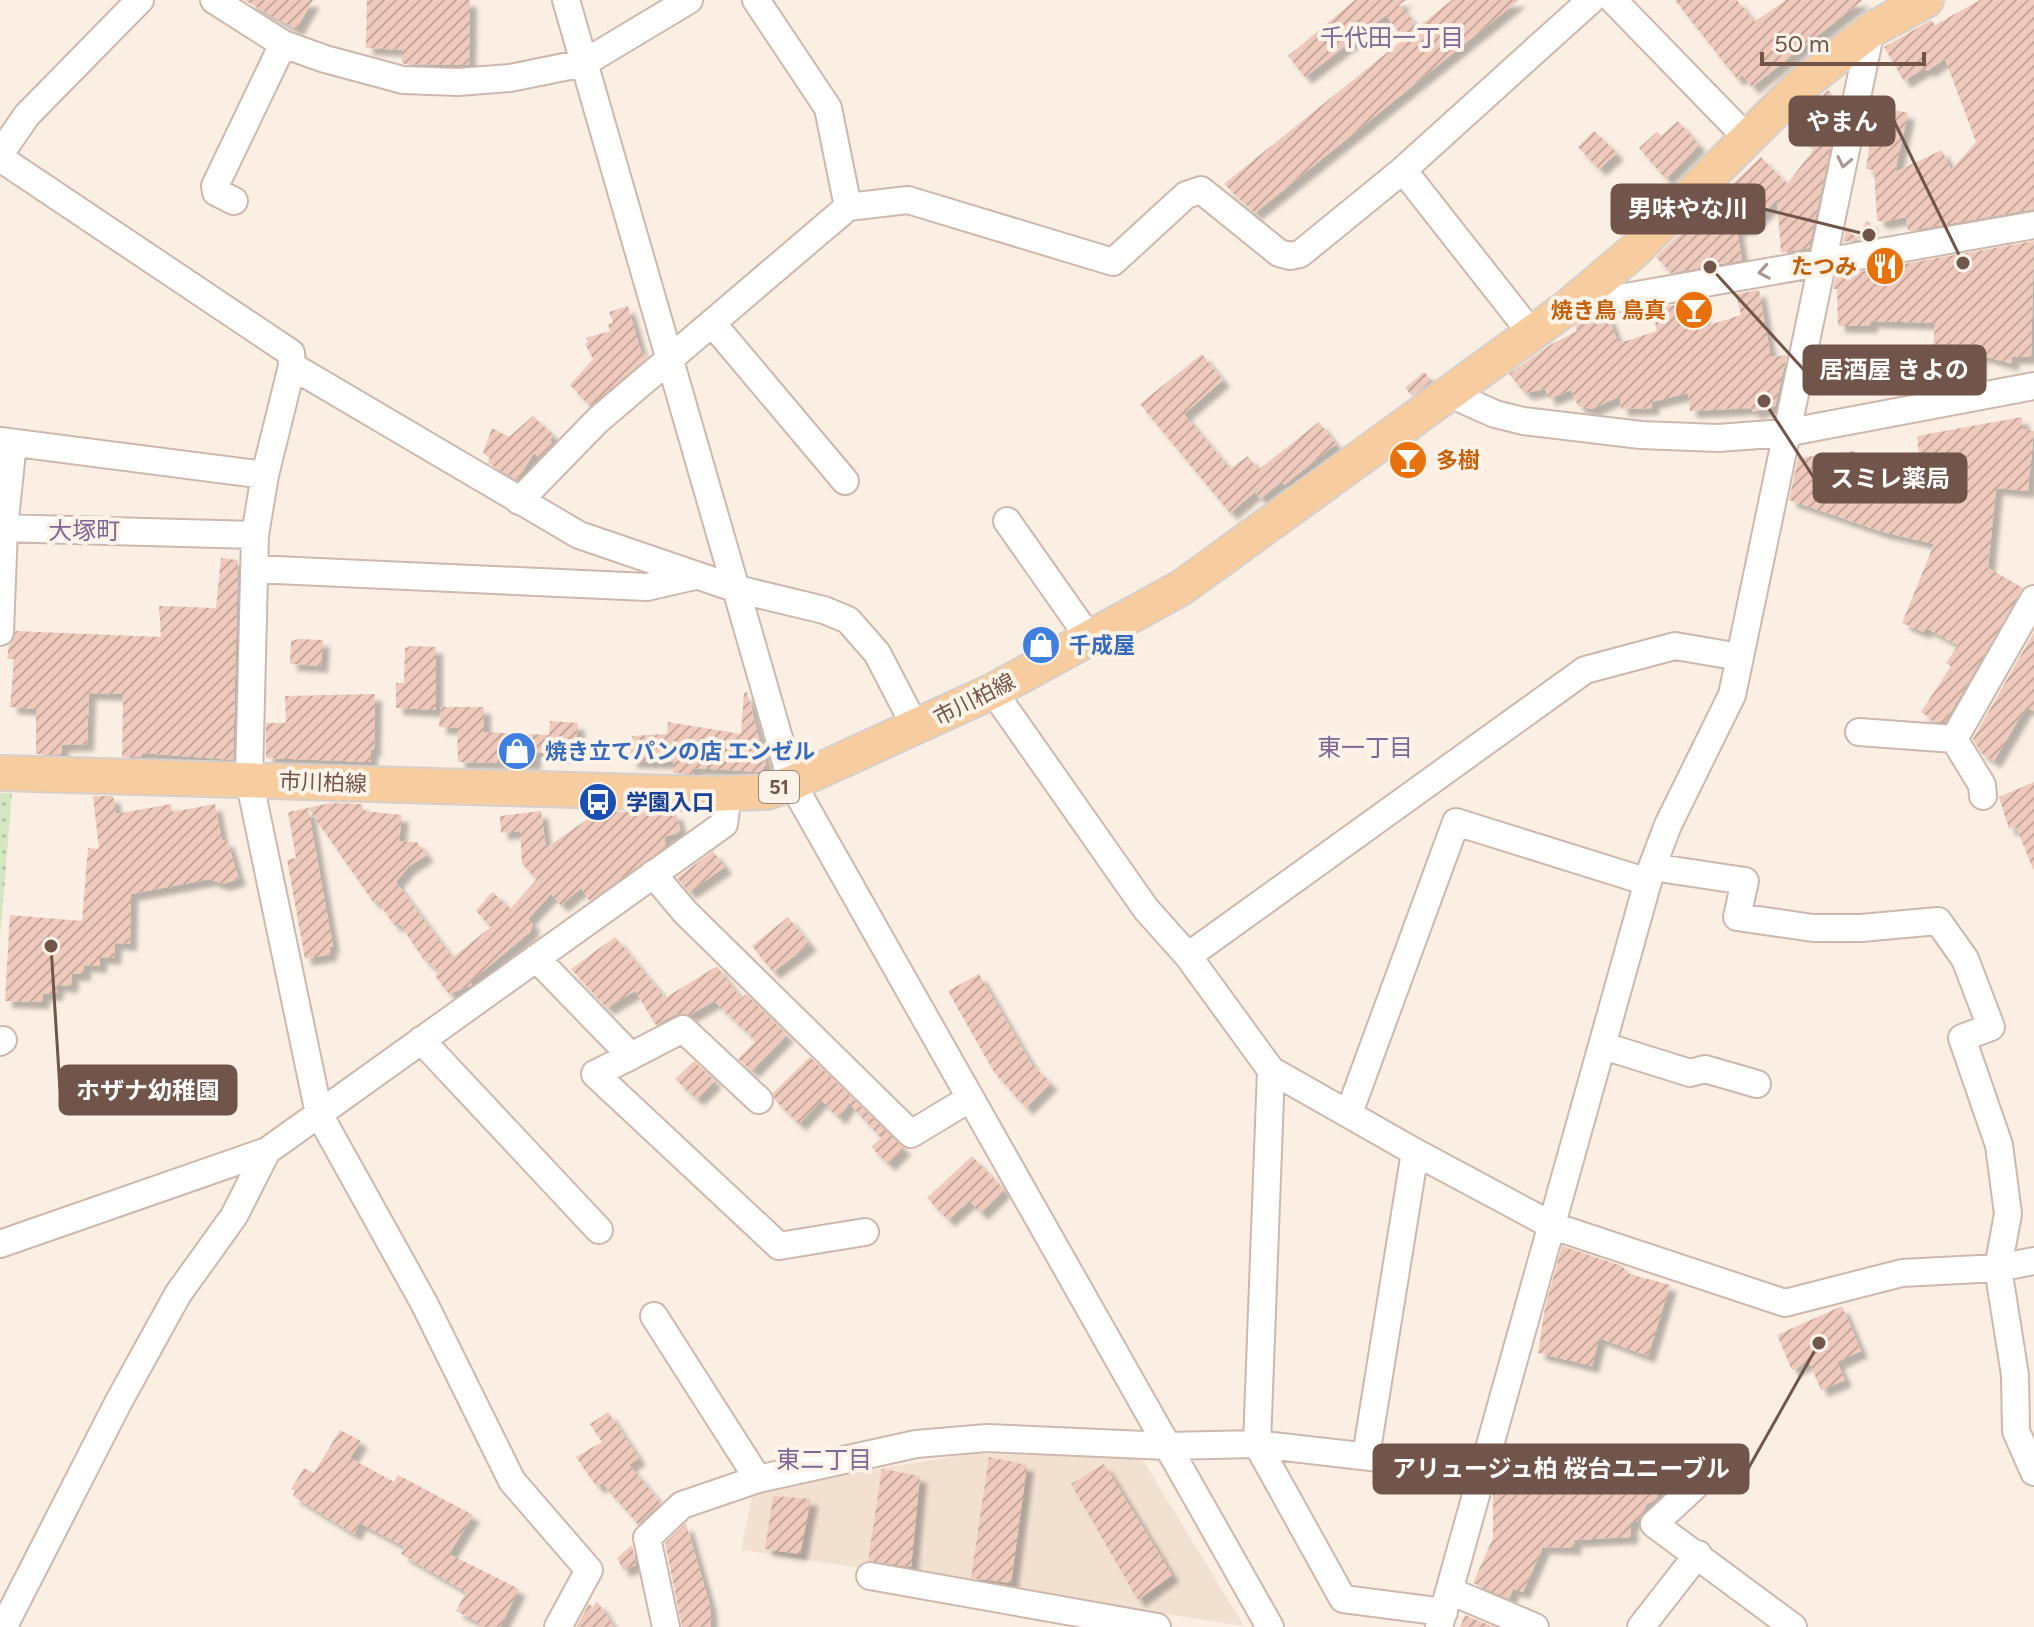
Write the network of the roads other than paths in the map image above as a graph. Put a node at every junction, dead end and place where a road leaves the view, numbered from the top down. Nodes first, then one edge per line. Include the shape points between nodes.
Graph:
1 (140, 0) edge
2 (214, 0) edge
3 (566, 0) edge
4 (689, 0) edge
5 (756, 0) edge
6 (1591, 0) edge
7 (1613, 0) edge
8 (1926, 0) edge
9 (1871, 30) junction
10 (283, 44) junction
11 (584, 63) junction
12 (1748, 139) junction
13 (0, 156) edge
14 (1403, 170) junction
15 (234, 201) dead end
16 (848, 207) junction
17 (2034, 225) edge
18 (1823, 261) junction
19 (1568, 307) junction
20 (712, 323) junction
21 (1532, 334) junction
22 (672, 358) junction
23 (292, 366) junction
24 (2034, 386) edge
25 (1450, 394) junction
26 (1785, 433) junction
27 (7, 442) edge
28 (265, 475) junction
29 (845, 481) dead end
30 (519, 501) junction
31 (1007, 521) dead end
32 (2, 528) edge
33 (255, 535) junction
34 (254, 569) junction
35 (695, 576) junction
36 (737, 589) junction
37 (2031, 611) edge
38 (0, 632) edge
39 (1090, 639) junction
40 (1740, 657) junction
41 (993, 691) junction
42 (916, 728) junction
43 (1859, 732) dead end
44 (1954, 739) junction
45 (0, 773) edge
46 (249, 779) junction
47 (792, 783) junction
48 (728, 794) junction
49 (1983, 796) dead end
50 (653, 874) junction
51 (1650, 875) junction
52 (1188, 956) junction
53 (536, 958) junction
54 (421, 1040) junction
55 (1604, 1046) junction
56 (631, 1056) junction
57 (1271, 1070) junction
58 (1757, 1084) dead end
59 (969, 1099) junction
60 (759, 1100) dead end
61 (1349, 1113) junction
62 (319, 1114) junction
63 (267, 1151) junction
64 (1415, 1152) junction
65 (1553, 1226) junction
66 (599, 1230) dead end
67 (865, 1232) dead end
68 (0, 1244) edge
69 (2034, 1261) edge
70 (1998, 1268) junction
71 (654, 1316) dead end
72 (1257, 1444) junction
73 (1167, 1446) junction
74 (2031, 1455) edge
75 (1366, 1456) junction
76 (1483, 1470) junction
77 (758, 1479) junction
78 (1694, 1487) dead end
79 (1698, 1554) junction
80 (870, 1576) dead end
81 (1443, 1616) edge
82 (7, 1624) edge
83 (558, 1627) edge
84 (666, 1627) edge
85 (1157, 1627) edge
86 (1270, 1627) edge
87 (1535, 1627) edge
88 (1641, 1627) edge
89 (1793, 1627) edge

1 - 13 street via 27,115
2 - 10 street
3 - 11 street
4 - 11 street
5 - 16 street via 828,108
6 - 14 street
7 - 12 street
8 - 9 main road, 市川柏線 / 51
9 - 12 main road, 市川柏線 / 51 via 1798,88
9 -> 18 street
10 - 11 street via 403,80 510,78
10 - 15 street via 215,186 216,192
11 - 22 street
12 - 19 main road, 市川柏線 / 51 via 1633,252
13 - 23 street via 291,353
14 - 16 street via 1300,254 1290,256 1279,253 1201,190 1186,195 1113,262 908,200
14 - 21 street
16 - 20 street
17 - 18 street
18 -> 19 street
18 - 26 street
19 - 21 main road, 市川柏線 / 51
20 - 22 street
20 - 29 street
21 - 25 main road, 市川柏線 / 51
22 - 30 street via 598,420
22 - 36 street
23 - 28 street
23 - 30 street
24 - 26 street
25 - 26 street via 1495,414 1577,428 1718,438
25 - 39 main road, 市川柏線 / 51 via 1181,588
26 - 40 street
27 - 28 street
27 - 32 street
28 - 33 street
30 - 35 street via 579,535
31 - 39 street
32 - 33 street
32 - 38 street
33 - 34 street
34 - 35 street via 647,587
34 - 46 street
35 - 36 street
36 - 42 street via 848,620 877,653
36 - 47 street
37 - 44 street
39 - 41 main road, 市川柏線 / 51
40 - 51 street via 1724,716 1668,825
40 - 52 street via 1675,646 1585,670
41 - 42 main road, 市川柏線 / 51
41 - 52 street via 1146,909
42 - 47 main road, 市川柏線 / 51
43 - 44 street
44 - 49 street via 1982,785
45 - 46 main road, 市川柏線 / 51
46 - 48 main road, 市川柏線 / 51
46 - 62 street
47 - 48 main road, 市川柏線 / 51 via 767,792
47 - 59 street
48 - 50 street via 724,824
50 - 53 street
50 - 59 street via 685,912 911,1134
51 - 55 street
51 - 61 street via 1456,822
51 - 70 street via 1745,881 1737,917 1813,928 1938,921 1965,959 1991,1027 1962,1038 1999,1145 2008,1214
52 - 57 street
53 - 54 street
53 - 56 street
54 - 62 street
54 - 66 street
55 - 58 street via 1690,1073 1705,1069
55 - 65 street
56 - 60 street via 683,1029
56 - 67 street via 595,1074 779,1246
57 - 61 street
57 - 72 street
59 - 73 street
61 - 64 street
62 - 63 street
62 - 83 street via 424,1303 512,1481 589,1570
63 - 68 street
63 - 82 street via 234,1216 178,1294 145,1353
64 - 65 street
64 - 75 street
65 - 70 street via 1785,1303 1902,1273
65 - 76 street
69 - 70 street
70 - 74 street via 2015,1375 2016,1431
71 - 77 street
72 - 73 street
72 - 75 street
72 - 81 street via 1343,1599
73 - 77 street via 987,1438 916,1444
73 - 86 street
75 - 76 street
76 - 81 street
77 - 84 street via 682,1505 647,1538
78 - 79 street via 1654,1524
79 - 88 street
79 - 89 street
80 - 85 street
81 - 87 street

